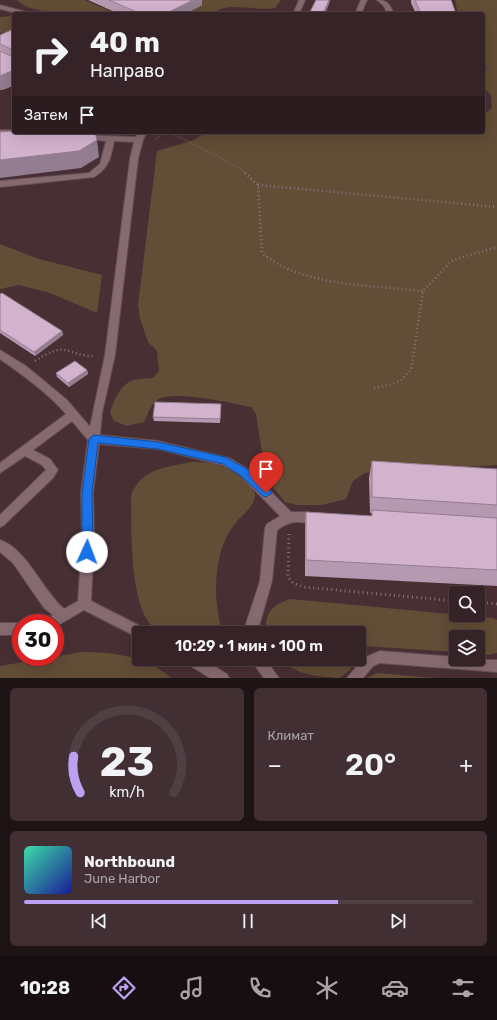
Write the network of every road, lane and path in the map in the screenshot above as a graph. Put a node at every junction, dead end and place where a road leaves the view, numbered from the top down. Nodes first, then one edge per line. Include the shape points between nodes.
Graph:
1 (302, 0) edge
2 (364, 0) edge
3 (380, 0) edge
4 (15, 4) dead end
5 (0, 7) edge
6 (18, 11) junction
7 (22, 12) edge
8 (297, 12) edge
9 (359, 12) edge
10 (390, 12) edge
11 (0, 132) edge
12 (12, 133) edge
13 (173, 134) edge
14 (75, 136) edge
15 (141, 136) edge
16 (110, 138) junction
17 (0, 184) edge
18 (258, 185) junction
19 (497, 207) edge
20 (497, 248) edge
21 (423, 291) junction
22 (0, 354) edge
23 (110, 355) junction
24 (22, 369) junction
25 (374, 388) dead end
26 (73, 415) junction
27 (94, 439) junction
28 (26, 451) junction
29 (0, 468) edge
30 (289, 518) junction
31 (330, 518) edge
32 (0, 522) edge
33 (0, 545) edge
34 (449, 600) edge
35 (485, 603) edge
36 (84, 604) junction
37 (497, 604) edge
38 (61, 614) edge
39 (64, 615) edge
40 (252, 626) edge
41 (132, 628) edge
42 (0, 629) edge
43 (12, 629) edge
44 (202, 666) edge
45 (263, 666) edge
46 (497, 666) edge
47 (222, 678) edge
48 (272, 678) edge
49 (354, 678) edge

1 - 8 street
2 - 9 street
3 - 10 street via 386,4
4 - 6 street
5 - 6 street
6 - 7 street
11 - 12 street
13 - 18 path via 238,167
14 - 16 street
15 - 16 street
15 - 23 street via 134,159
16 - 17 street via 105,164 101,170 91,175
18 - 19 path
18 - 21 path via 262,253 275,264 323,280
20 - 21 path via 453,260
21 - 25 path via 411,370 393,384
22 - 24 street
23 - 24 path via 87,357 64,349 50,352
23 - 27 street
24 - 26 street via 63,403
26 - 27 street
26 - 28 street
27 - 30 street via 158,445 225,461 244,472
27 - 36 street via 87,493 88,540
28 - 29 street
28 - 32 street via 46,462 52,470 50,475
30 - 31 street via 297,515
30 - 34 path via 288,577 293,583 317,589
30 - 40 street via 271,528 266,581
33 - 38 street via 17,559 49,604
35 - 37 path
36 - 39 street
36 - 41 street
42 - 43 street
44 - 47 street
45 - 48 street
46 - 49 street via 380,656 361,668

